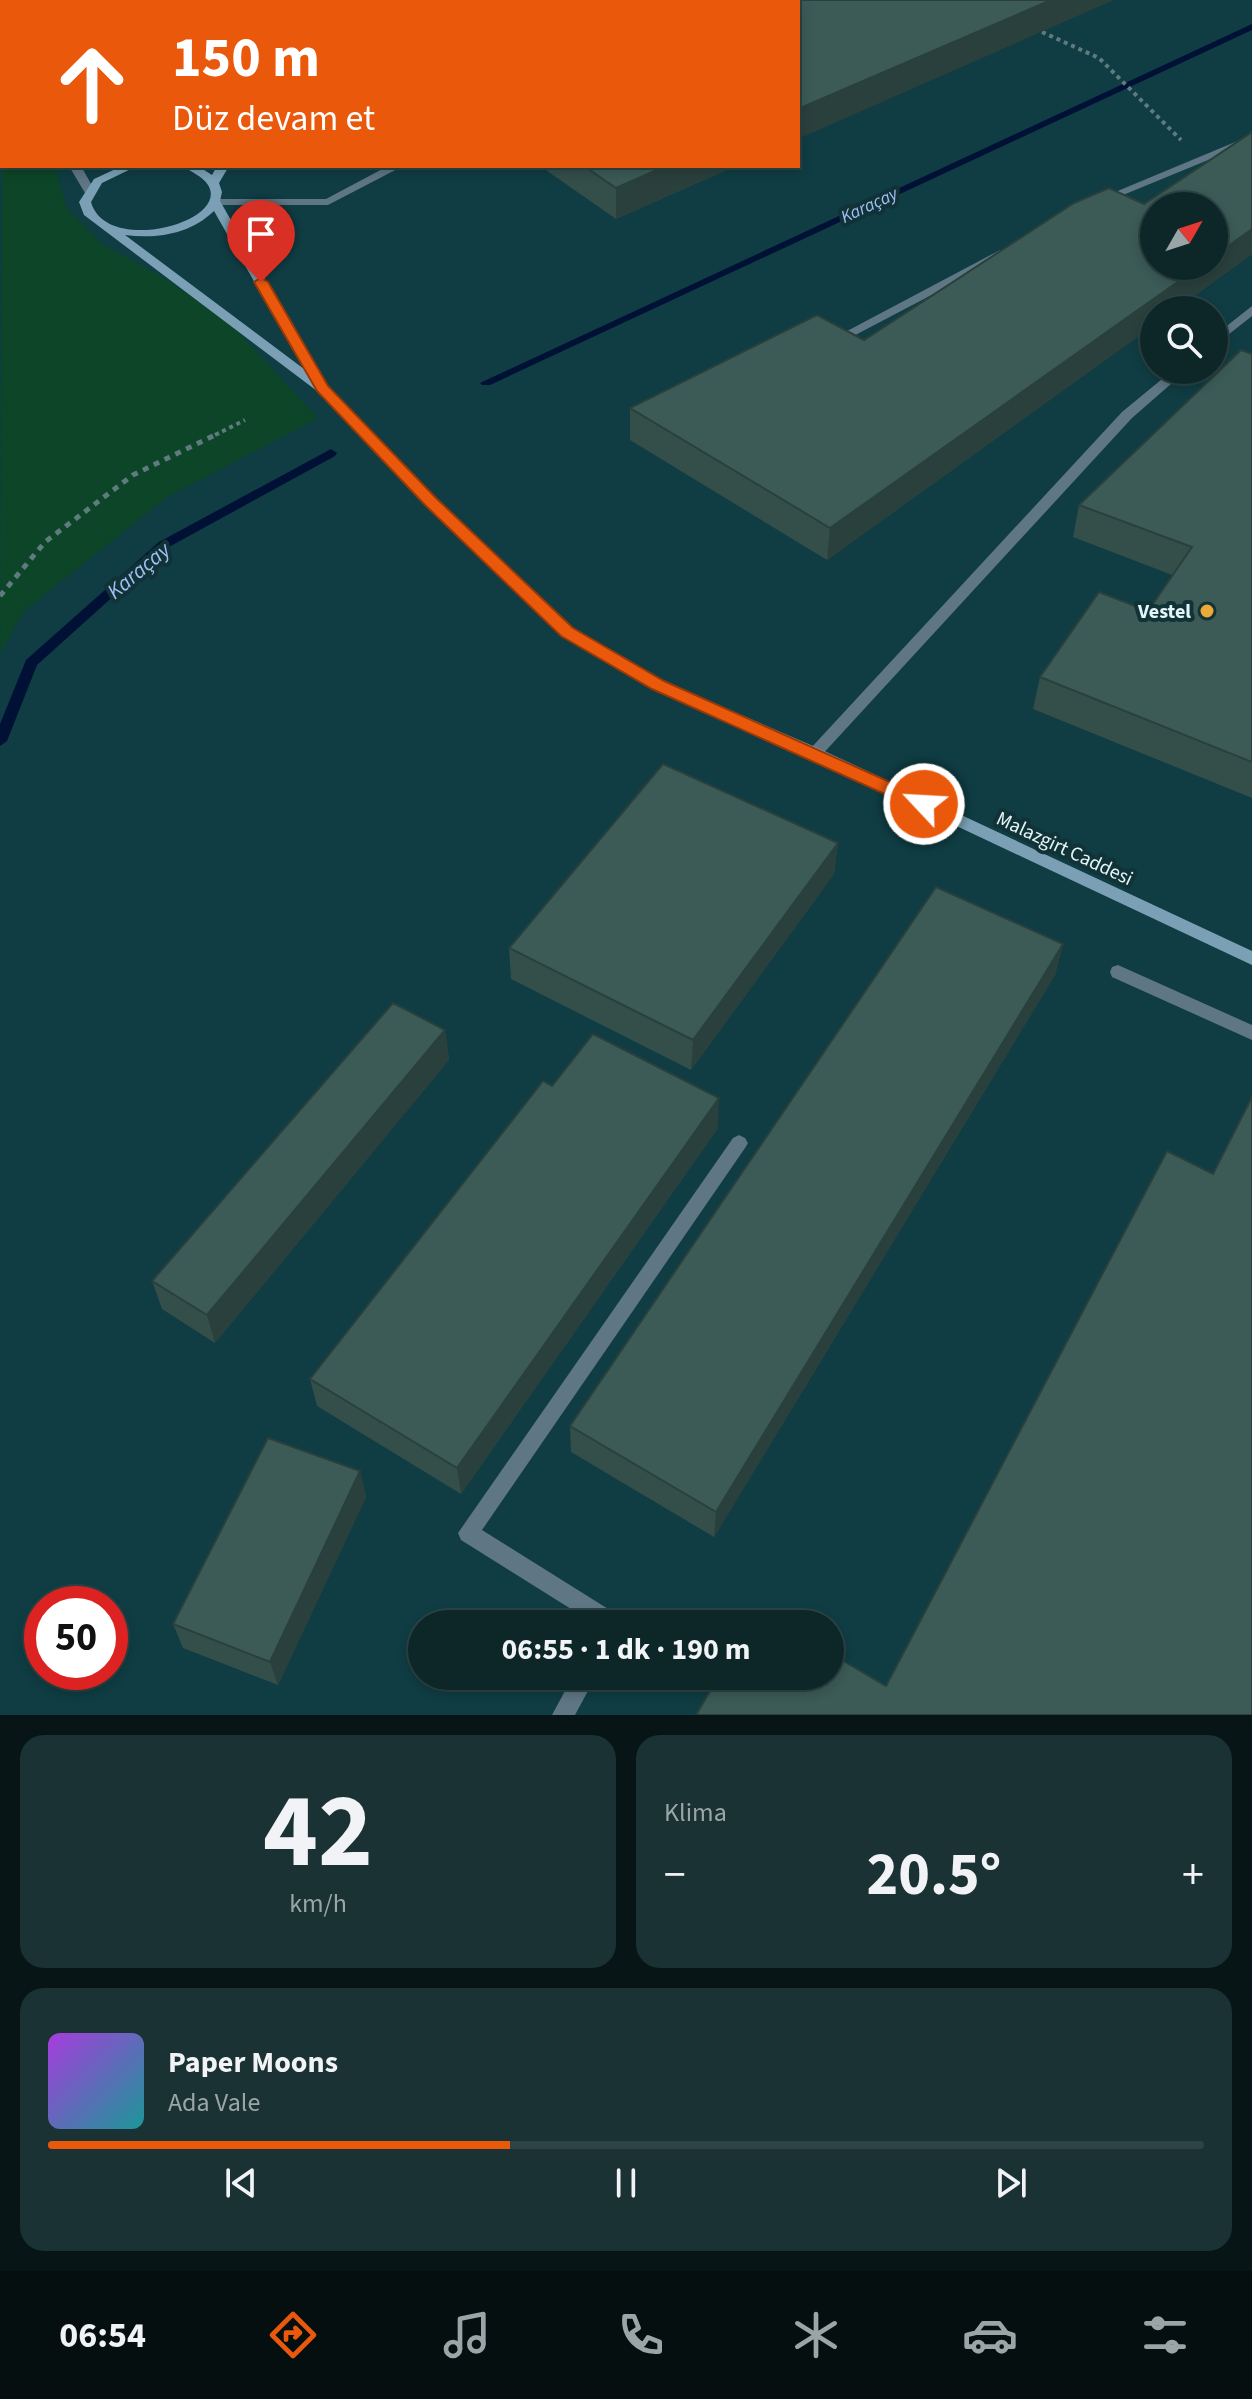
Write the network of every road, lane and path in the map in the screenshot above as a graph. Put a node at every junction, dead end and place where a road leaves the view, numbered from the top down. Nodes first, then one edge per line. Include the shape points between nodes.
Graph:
1 (1042, 32) edge
2 (1252, 138) edge
3 (1183, 142) dead end
4 (76, 168) edge
5 (127, 168) edge
6 (192, 168) edge
7 (222, 168) edge
8 (393, 168) edge
9 (214, 181) junction
10 (89, 191) junction
11 (215, 202) junction
12 (1096, 203) edge
13 (112, 229) junction
14 (1014, 246) edge
15 (1252, 310) edge
16 (1228, 330) edge
17 (838, 339) edge
18 (1164, 384) edge
19 (322, 388) junction
20 (245, 420) dead end
21 (0, 596) edge
22 (815, 753) junction
23 (1252, 958) edge
24 (1118, 972) dead end
25 (1252, 1033) edge
26 (739, 1143) dead end
27 (592, 1610) edge
28 (577, 1690) edge
29 (563, 1715) edge

1 - 3 path via 1099,58
2 - 12 street
4 - 10 street
5 - 10 main road
6 - 9 main road
7 - 9 main road
8 - 11 street via 328,202
9 - 11 main road
10 - 13 main road via 88,213
11 - 13 main road via 199,218 174,230
11 - 19 main road
13 - 19 main road
14 - 17 street
15 - 16 street
18 - 22 street via 1127,415
19 - 22 main road, Malazgirt Caddesi via 430,502 567,632 658,685
20 - 21 path via 133,475 45,542
22 - 23 main road, Malazgirt Caddesi
24 - 25 street
26 - 27 street via 468,1533
28 - 29 street

